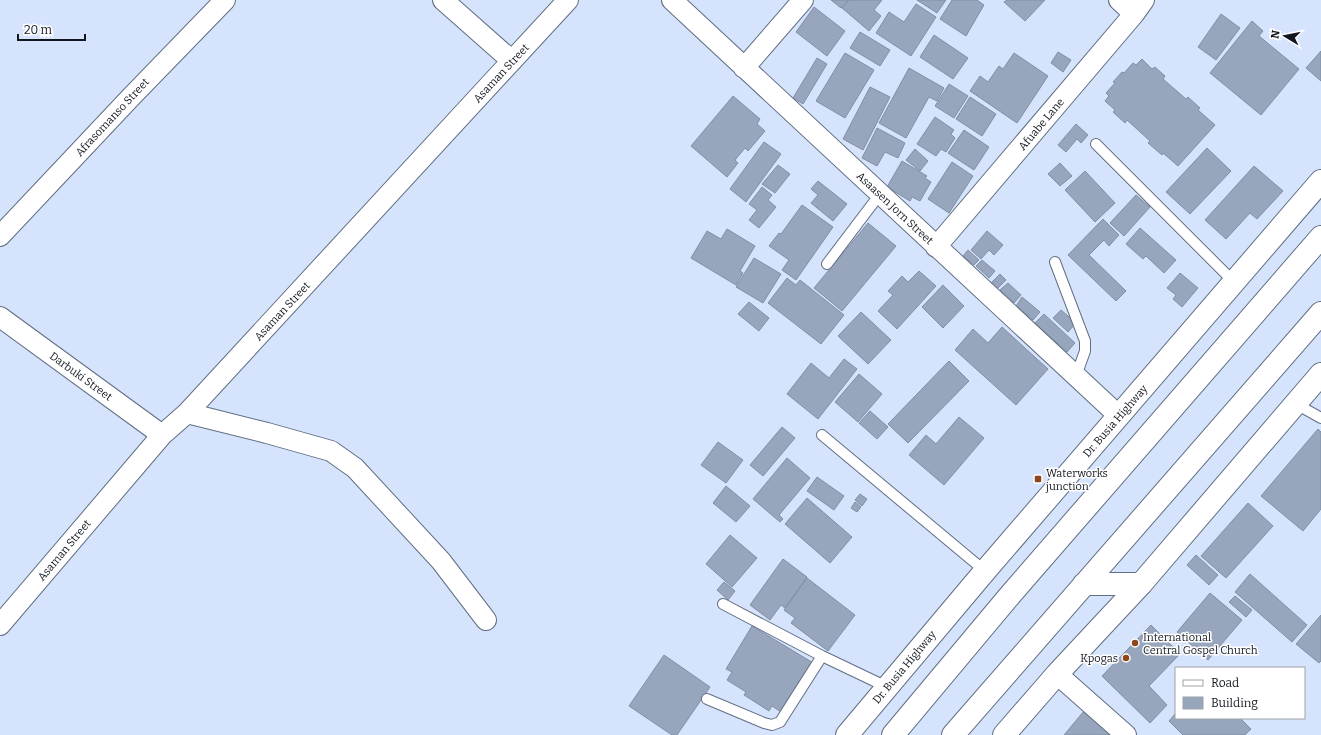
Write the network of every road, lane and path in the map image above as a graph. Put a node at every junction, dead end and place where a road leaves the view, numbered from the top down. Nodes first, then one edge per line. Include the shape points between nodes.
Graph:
1 (225, 0) edge
2 (443, 0) edge
3 (568, 0) edge
4 (672, 0) edge
5 (803, 0) edge
6 (1119, 0) edge
7 (1139, 7) edge
8 (512, 61) junction
9 (744, 68) junction
10 (1096, 144) dead end
11 (1321, 181) edge
12 (880, 194) junction
13 (0, 236) edge
14 (1321, 237) edge
15 (936, 247) junction
16 (1055, 262) dead end
17 (827, 264) dead end
18 (1234, 282) junction
19 (1321, 313) edge
20 (0, 317) edge
21 (1321, 374) edge
22 (1076, 376) junction
23 (1296, 404) junction
24 (187, 413) junction
25 (1119, 416) junction
26 (1321, 418) edge
27 (162, 435) junction
28 (822, 435) dead end
29 (985, 571) junction
30 (1084, 584) junction
31 (1140, 584) junction
32 (723, 604) dead end
33 (486, 620) dead end
34 (0, 625) edge
35 (822, 656) junction
36 (1057, 674) junction
37 (887, 687) junction
38 (707, 698) dead end
39 (847, 735) edge
40 (893, 735) edge
41 (953, 735) edge
42 (1004, 735) edge
43 (1126, 735) edge

1 - 13 street, Afrasomanso Street
2 - 8 street
3 - 8 street, Asaman Street
4 - 9 street, Asaasen Jorn Street
5 - 9 street
6 - 7 street
7 - 15 street, Afuabe Lane
8 - 24 street, Asaman Street
9 - 12 street, Asaasen Jorn Street
10 - 18 lane
11 - 18 main road, Dr. Busia Highway
12 - 15 street, Asaasen Jorn Street
12 - 17 lane
14 - 40 main road via 1011,594
15 - 22 street, Asaasen Jorn Street
16 - 22 lane via 1086,341
18 - 25 main road, Dr. Busia Highway
19 - 30 main road
20 - 27 street, Darbuki Street
21 - 23 main road
22 - 25 street, Asaasen Jorn Street
23 - 26 lane
23 - 31 main road
24 - 27 street, Asaman Street
24 - 33 street via 331,451 355,468 441,561
25 - 29 main road, Dr. Busia Highway
27 - 34 street, Asaman Street
28 - 29 lane
29 - 37 main road, Dr. Busia Highway
30 - 31 main road
30 - 41 main road
31 - 36 main road
32 - 35 lane
35 - 37 lane
35 - 38 lane via 780,722 772,725
36 - 42 main road
36 - 43 street
37 - 39 main road, Dr. Busia Highway

